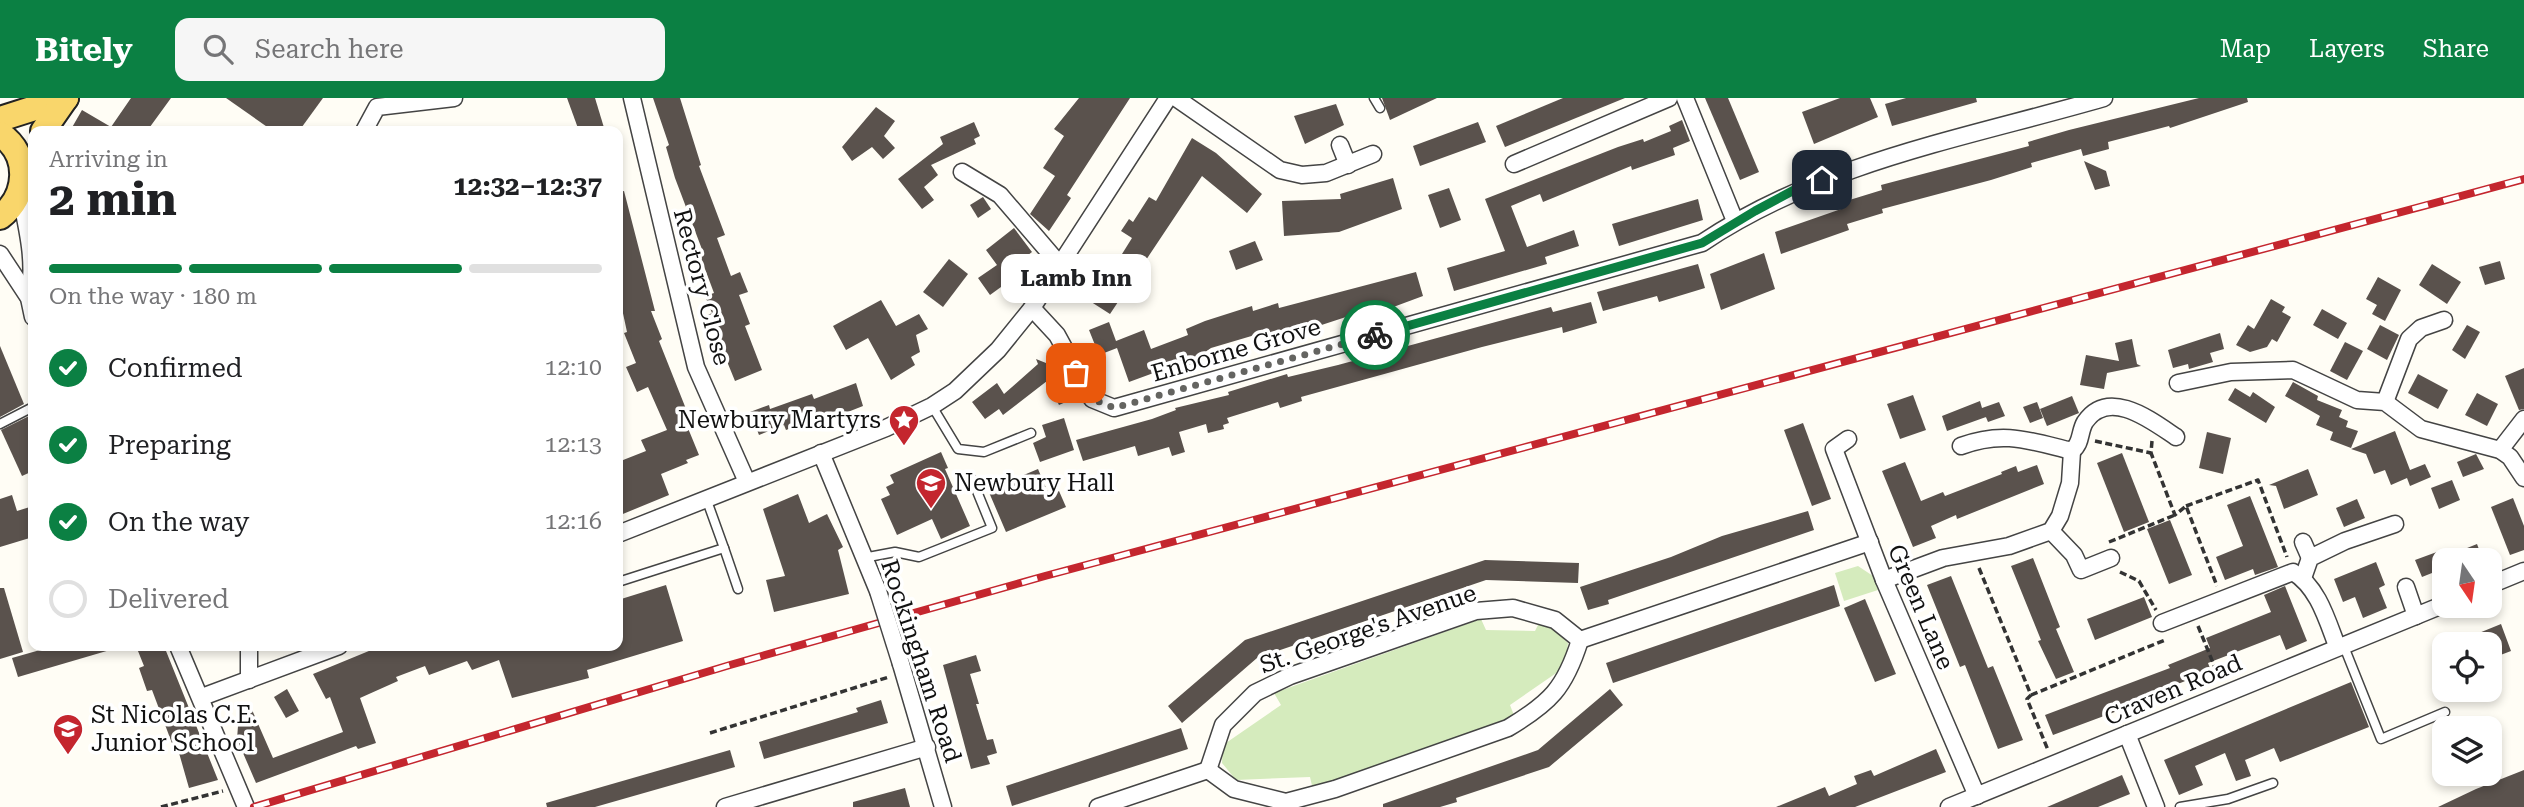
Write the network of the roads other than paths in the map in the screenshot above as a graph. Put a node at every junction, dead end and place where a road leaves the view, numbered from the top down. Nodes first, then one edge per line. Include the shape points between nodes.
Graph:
1 (454, 98) edge
2 (632, 98) edge
3 (1168, 98) edge
4 (1176, 98) edge
5 (1374, 98) edge
6 (1669, 98) edge
7 (1685, 98) edge
8 (2104, 98) edge
9 (1380, 108) dead end
10 (379, 112) edge
11 (0, 119) edge
12 (46, 126) edge
13 (0, 134) edge
14 (1340, 145) dead end
15 (1373, 154) dead end
16 (1514, 164) dead end
17 (1348, 165) junction
18 (962, 172) dead end
19 (24, 183) edge
20 (0, 217) edge
21 (28, 221) edge
22 (1735, 221) junction
23 (0, 254) edge
24 (1060, 265) junction
25 (28, 296) edge
26 (1032, 308) junction
27 (2444, 320) dead end
28 (2178, 383) dead end
29 (2385, 402) junction
30 (932, 406) junction
31 (28, 410) edge
32 (2524, 419) edge
33 (0, 424) edge
34 (1031, 433) dead end
35 (2176, 437) dead end
36 (1848, 439) dead end
37 (2077, 445) junction
38 (1961, 446) dead end
39 (2500, 450) junction
40 (821, 453) junction
41 (2524, 478) edge
42 (972, 479) dead end
43 (747, 482) junction
44 (706, 498) junction
45 (2395, 524) dead end
46 (2051, 531) junction
47 (623, 532) edge
48 (1870, 542) junction
49 (2303, 542) dead end
50 (724, 548) junction
51 (2108, 551) road end
52 (863, 558) junction
53 (2310, 558) junction
54 (2524, 571) edge
55 (2298, 575) junction
56 (623, 580) edge
57 (1884, 580) junction
58 (2502, 580) edge
59 (2406, 587) dead end
60 (738, 589) dead end
61 (2432, 609) edge
62 (2416, 616) junction
63 (2165, 631) road end
64 (1580, 640) junction
65 (2340, 644) junction
66 (249, 651) edge
67 (326, 651) edge
68 (181, 653) edge
69 (249, 680) junction
70 (202, 697) junction
71 (2445, 712) dead end
72 (2127, 734) junction
73 (927, 747) junction
74 (1209, 770) junction
75 (2273, 782) dead end
76 (1977, 796) junction
77 (246, 807) edge
78 (725, 807) edge
79 (943, 807) edge
80 (1098, 807) edge
81 (1949, 807) edge
82 (2156, 807) edge
83 (2180, 807) edge

1 - 10 street
2 - 43 street, Rectory Close via 696,367
3 - 24 street
4 - 17 street via 1280,170 1302,175
5 - 9 lane
6 - 16 street
7 - 22 street
8 - 22 street, Enborne Grove via 1913,149 1796,189
11 - 12 main road via 66,98
13 - 19 main road via 14,147
14 - 17 street
15 - 17 street
18 - 24 street via 1000,195
19 - 20 main road via 12,207
19 - 21 street
22 - 26 street, Enborne Grove via 1702,243 1114,408 1093,399 1057,335
23 - 25 street
24 - 26 street
26 - 30 street via 985,364
27 - 29 street via 2421,328 2409,340
28 - 29 street via 2231,372 2293,370 2357,400
29 - 39 street via 2421,429
30 - 34 lane via 958,449 984,452
30 - 40 street
31 - 33 lane
32 - 39 street
35 - 37 street via 2128,407 2104,408 2085,422
36 - 48 street, Green Lane via 1834,449
37 - 38 street via 2005,436 1984,437
37 - 46 street via 2070,483
39 - 41 street
40 - 43 street
40 - 52 street, Rockingham Road
42 - 52 lane via 992,528 919,557 895,552
43 - 44 street
44 - 47 street
44 - 50 lane
45 - 53 street
46 - 51 street via 2074,555 2081,570
46 - 57 street via 2009,546 1943,558
48 - 57 street, Green Lane
48 - 64 street
49 - 53 street
50 - 56 lane
50 - 60 lane
52 - 73 street, Rockingham Road, bridge via 878,591
53 - 55 street
54 - 58 street
55 - 63 street via 2223,601
55 - 65 street via 2316,596
57 - 76 street, Green Lane
59 - 62 street
61 - 62 street, Craven Road
62 - 65 street, Craven Road
64 - 74 street via 1570,673 1550,700 1530,715 1335,789 1286,802 1234,789
64 - 74 street, St. George's Avenue via 1555,620 1513,608 1476,611 1315,667 1255,693 1237,708 1223,725
65 - 71 lane via 2381,739
65 - 72 street, Craven Road
66 - 69 street
67 - 69 street
68 - 70 street
69 - 70 street
70 - 77 street
72 - 76 street, Craven Road
72 - 82 street
73 - 78 street
73 - 79 street, Rockingham Road
74 - 80 street
75 - 83 lane via 2228,799
76 - 81 street, Craven Road

